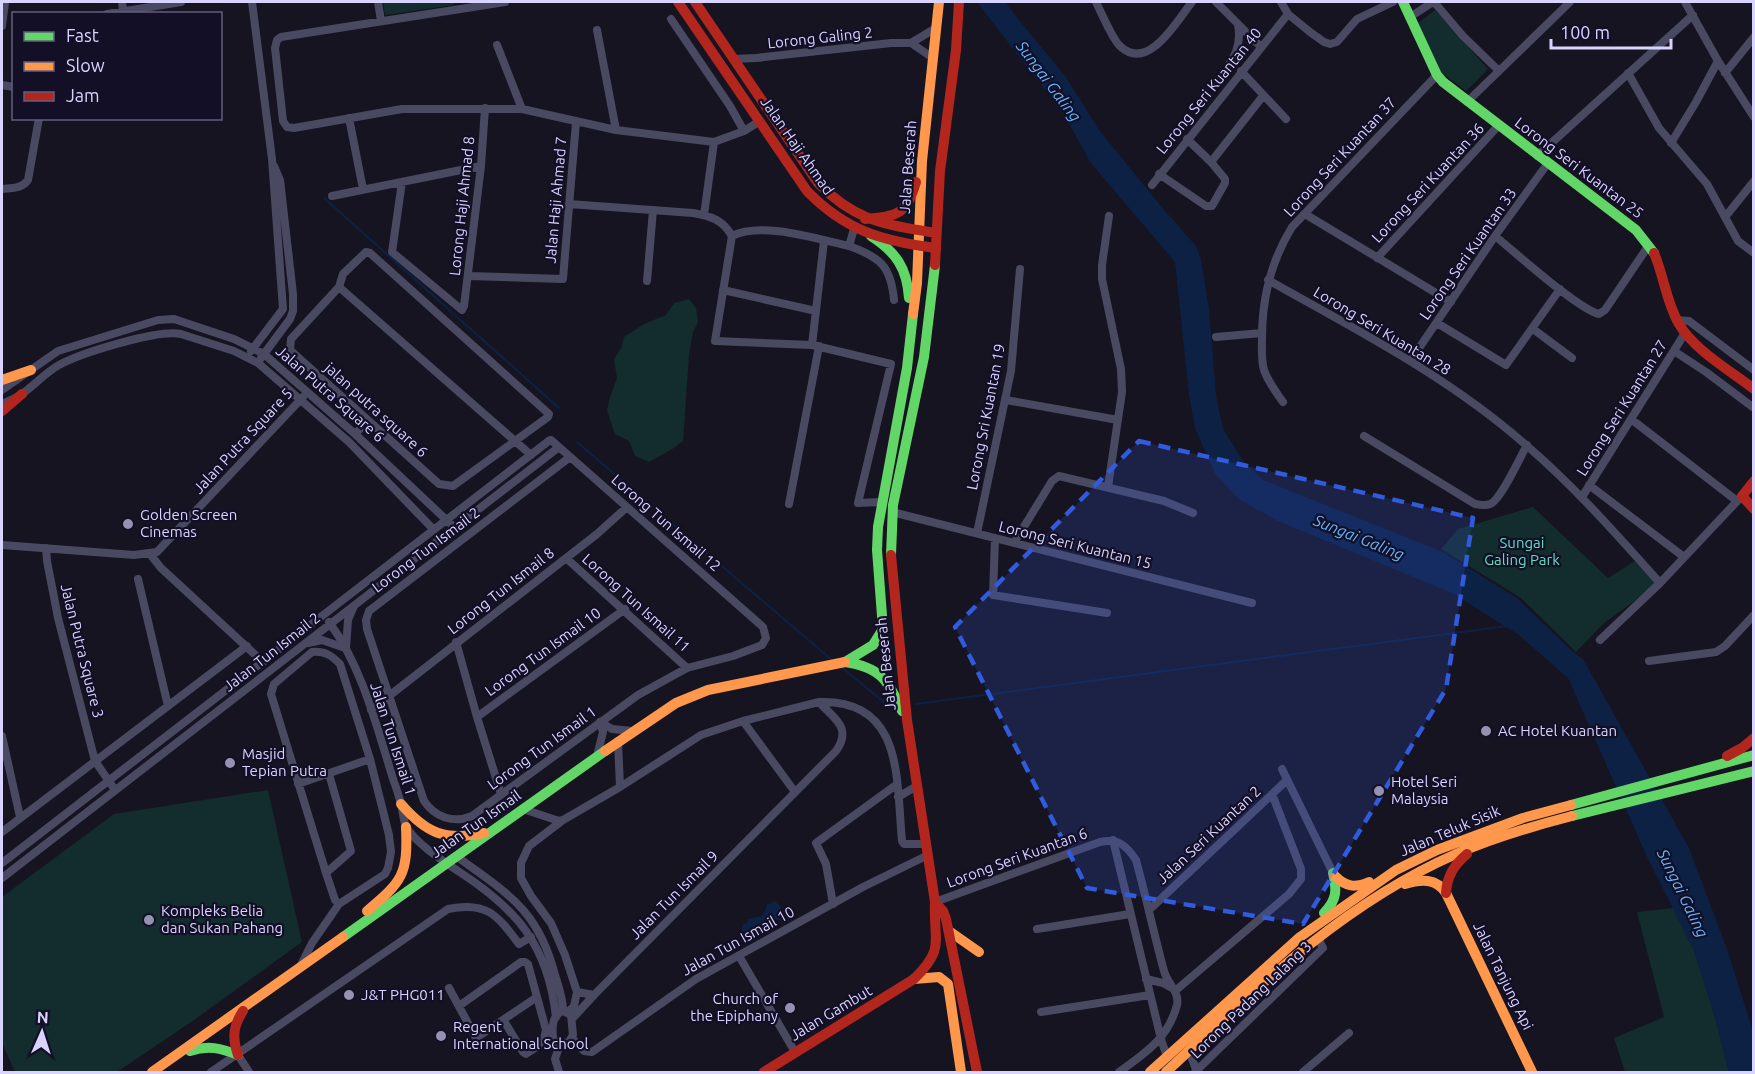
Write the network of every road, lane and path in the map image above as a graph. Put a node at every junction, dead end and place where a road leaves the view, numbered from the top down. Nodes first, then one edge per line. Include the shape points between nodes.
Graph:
1 (5, 2) edge
2 (122, 2) edge
3 (181, 2) edge
4 (252, 2) edge
5 (378, 2) edge
6 (506, 2) edge
7 (678, 2) edge
8 (695, 2) edge
9 (939, 2) edge
10 (959, 2) edge
11 (1096, 2) edge
12 (1192, 2) edge
13 (1216, 2) edge
14 (1281, 2) edge
15 (1393, 2) edge
16 (1403, 2) edge
17 (1433, 2) edge
18 (1570, 2) edge
19 (1685, 2) edge
20 (123, 11) junction
21 (118, 12) edge
22 (1288, 14) junction
23 (1693, 15) junction
24 (1410, 17) junction
25 (671, 19) dead end
26 (381, 21) junction
27 (1238, 25) junction
28 (2, 26) edge
29 (937, 27) junction
30 (597, 30) dead end
31 (1754, 37) edge
32 (910, 43) junction
33 (497, 45) dead end
34 (1261, 47) junction
35 (933, 58) junction
36 (733, 59) junction
37 (1718, 61) junction
38 (1228, 66) dead end
39 (1498, 69) junction
40 (1241, 71) junction
41 (1628, 73) junction
42 (1725, 73) junction
43 (1437, 75) junction
44 (1263, 96) junction
45 (1467, 102) junction
46 (485, 108) junction
47 (522, 109) junction
48 (281, 111) junction
49 (266, 113) junction
50 (1754, 117) edge
51 (350, 118) junction
52 (1286, 119) dead end
53 (39, 120) edge
54 (760, 121) junction
55 (576, 122) junction
56 (1498, 126) junction
57 (616, 130) junction
58 (744, 131) junction
59 (1187, 139) junction
60 (714, 142) junction
61 (1671, 142) junction
62 (1537, 156) junction
63 (272, 159) junction
64 (922, 161) junction
65 (1211, 162) junction
66 (1548, 163) junction
67 (481, 166) junction
68 (1159, 174) junction
69 (1754, 181) edge
70 (402, 182) junction
71 (1152, 185) dead end
72 (2, 189) edge
73 (363, 189) junction
74 (332, 196) dead end
75 (569, 204) junction
76 (653, 210) junction
77 (1305, 214) junction
78 (704, 215) junction
79 (1109, 216) dead end
80 (1726, 216) junction
81 (865, 219) junction
82 (854, 229) junction
83 (919, 230) junction
84 (936, 233) junction
85 (732, 236) junction
86 (872, 236) junction
87 (1495, 237) junction
88 (824, 241) junction
89 (1649, 245) junction
90 (849, 246) junction
91 (919, 246) junction
92 (936, 248) junction
93 (1754, 253) edge
94 (1377, 258) junction
95 (1020, 269) dead end
96 (468, 276) junction
97 (1268, 280) junction
98 (647, 281) dead end
99 (339, 287) junction
100 (1560, 289) junction
101 (723, 290) junction
102 (894, 300) dead end
103 (1450, 302) junction
104 (816, 311) junction
105 (174, 319) junction
106 (290, 319) junction
107 (158, 320) junction
108 (1676, 320) junction
109 (1437, 323) junction
110 (300, 329) junction
111 (1533, 329) junction
112 (173, 332) junction
113 (1262, 333) junction
114 (1685, 333) junction
115 (159, 334) junction
116 (911, 336) junction
117 (1216, 337) dead end
118 (815, 346) junction
119 (253, 347) junction
120 (1674, 351) junction
121 (264, 354) junction
122 (247, 357) junction
123 (1572, 358) dead end
124 (1411, 360) junction
125 (258, 363) junction
126 (32, 370) junction
127 (1754, 370) edge
128 (2, 380) edge
129 (1754, 388) edge
130 (2, 390) edge
131 (308, 392) junction
132 (22, 394) junction
133 (300, 400) junction
134 (1006, 400) junction
135 (1283, 402) dead end
136 (2, 404) edge
137 (1754, 408) edge
138 (2, 411) edge
139 (1631, 419) junction
140 (368, 420) junction
141 (1118, 420) junction
142 (356, 434) junction
143 (1364, 436) dead end
144 (550, 440) joint
145 (515, 442) junction
146 (1527, 445) junction
147 (559, 447) junction
148 (531, 455) junction
149 (570, 457) junction
150 (1754, 481) edge
151 (1589, 485) junction
152 (1108, 487) junction
153 (1582, 497) junction
154 (1739, 498) junction
155 (881, 502) junction
156 (789, 504) dead end
157 (627, 507) junction
158 (1754, 509) edge
159 (892, 512) junction
160 (1193, 513) dead end
161 (447, 519) junction
162 (455, 528) junction
163 (434, 530) junction
164 (976, 533) junction
165 (995, 538) junction
166 (1014, 543) junction
167 (2, 545) edge
168 (46, 548) junction
169 (150, 554) junction
170 (1684, 557) junction
171 (566, 558) junction
172 (138, 579) dead end
173 (1660, 583) junction
174 (1252, 603) dead end
175 (355, 605) junction
176 (625, 609) junction
177 (1107, 613) dead end
178 (1754, 615) edge
179 (320, 616) junction
180 (330, 624) junction
181 (763, 627) joint
182 (1600, 640) dead end
183 (456, 642) junction
184 (306, 643) junction
185 (247, 646) junction
186 (346, 648) junction
187 (1649, 661) dead end
188 (263, 662) junction
189 (843, 663) junction
190 (687, 668) junction
191 (271, 670) junction
192 (278, 680) junction
193 (389, 695) junction
194 (819, 702) junction
195 (168, 706) junction
196 (371, 710) junction
197 (477, 717) junction
198 (907, 720) junction
199 (743, 721) junction
200 (600, 722) junction
201 (633, 730) junction
202 (2, 736) edge
203 (1754, 738) edge
204 (618, 741) junction
205 (1754, 754) edge
206 (597, 756) junction
207 (370, 759) junction
208 (95, 760) junction
209 (1754, 766) edge
210 (1704, 767) junction
211 (1282, 769) dead end
212 (1754, 771) edge
213 (329, 774) junction
214 (1725, 777) junction
215 (108, 779) junction
216 (1287, 780) junction
217 (298, 784) junction
218 (896, 785) junction
219 (917, 786) junction
220 (621, 787) junction
221 (116, 790) junction
222 (795, 792) junction
223 (501, 794) junction
224 (1272, 794) junction
225 (898, 798) junction
226 (401, 804) junction
227 (523, 809) junction
228 (20, 818) junction
229 (563, 820) junction
230 (406, 827) junction
231 (496, 828) junction
232 (2, 832) edge
233 (1113, 840) junction
234 (1480, 844) junction
235 (927, 849) junction
236 (456, 856) junction
237 (2, 863) edge
238 (446, 863) junction
239 (1396, 870) junction
240 (326, 873) junction
241 (1333, 873) junction
242 (2, 878) edge
243 (1383, 893) junction
244 (1446, 893) junction
245 (935, 902) junction
246 (339, 904) junction
247 (833, 904) junction
248 (1149, 910) junction
249 (1130, 914) junction
250 (357, 926) junction
251 (1037, 929) dead end
252 (949, 931) junction
253 (531, 937) junction
254 (1300, 937) junction
255 (1321, 943) junction
256 (980, 952) dead end
257 (565, 954) junction
258 (739, 956) junction
259 (551, 960) junction
260 (300, 968) junction
261 (914, 979) junction
262 (1146, 979) junction
263 (449, 988) dead end
264 (1175, 991) junction
265 (577, 992) junction
266 (1252, 992) junction
267 (594, 995) junction
268 (1150, 995) junction
269 (537, 997) junction
270 (247, 1005) junction
271 (459, 1006) junction
272 (1262, 1006) junction
273 (1041, 1012) dead end
274 (568, 1014) junction
275 (556, 1017) junction
276 (504, 1021) junction
277 (1218, 1023) junction
278 (549, 1030) junction
279 (1348, 1033) dead end
280 (1230, 1036) junction
281 (572, 1038) junction
282 (1161, 1039) junction
283 (560, 1044) junction
284 (971, 1050) junction
285 (1189, 1051) junction
286 (795, 1052) junction
287 (238, 1055) junction
288 (176, 1056) junction
289 (1167, 1057) junction
290 (152, 1072) edge
291 (212, 1072) edge
292 (249, 1072) edge
293 (559, 1072) edge
294 (764, 1072) edge
295 (961, 1072) edge
296 (977, 1072) edge
297 (982, 1072) edge
298 (1119, 1072) edge
299 (1150, 1072) edge
300 (1166, 1072) edge
301 (1196, 1072) edge
302 (1303, 1072) edge
303 (1532, 1072) edge

1 - 28 street
2 - 20 street
3 - 20 street
4 - 49 street
5 - 26 street
6 - 26 street
7 - 54 main road, Jalan Haji Ahmad
8 - 36 main road, Jalan Haji Ahmad
9 - 29 main road, Jalan Beserah
10 - 84 main road, Jalan Beserah
11 - 12 street via 1120,47 1140,53 1160,44
13 - 27 street
14 - 22 street
15 - 22 street via 1357,19 1337,42 1330,44
16 - 24 main road, Lorong Seri Kuantan 25
17 - 24 street
17 - 39 street
18 - 39 street
19 - 23 street
20 - 21 street
22 - 34 street, Lorong Seri Kuantan 40
23 - 37 street
23 - 41 street
24 - 43 main road, Lorong Seri Kuantan 25
25 - 58 street
26 - 48 street via 287,35 277,40
27 - 34 street
27 - 38 street via 1239,42
29 - 32 street, Lorong Galing 2
29 - 35 main road, Jalan Beserah
30 - 57 street
31 - 42 street
32 - 35 street
32 - 36 street, Lorong Galing 2
33 - 47 street
34 - 40 street, Lorong Seri Kuantan 40
35 - 64 main road, Jalan Beserah
36 - 81 main road, Jalan Haji Ahmad via 818,183 832,198
37 - 42 street
37 - 61 street
39 - 45 street
40 - 44 street
40 - 59 street, Lorong Seri Kuantan 40
41 - 61 street
41 - 62 street
42 - 50 street
43 - 45 main road, Lorong Seri Kuantan 25
43 - 77 street, Lorong Seri Kuantan 37
44 - 52 street
44 - 65 street
45 - 56 main road, Lorong Seri Kuantan 25
46 - 47 street
46 - 51 street via 402,109
46 - 67 street, Lorong Haji Ahmad 8
47 - 55 street
48 - 49 street
48 - 51 street via 283,122 290,128
49 - 63 street
51 - 73 street
53 - 72 street via 28,180 19,187
54 - 58 street
54 - 82 main road, Jalan Haji Ahmad via 807,191 822,208
55 - 57 street
55 - 75 street, Jalan Haji Ahmad 7
56 - 62 main road, Lorong Seri Kuantan 25
56 - 94 street, Lorong Seri Kuantan 36
57 - 60 street
58 - 60 street
59 - 65 street
59 - 68 street, Lorong Seri Kuantan 40
60 - 78 street
61 - 80 street via 1707,184
62 - 66 main road, Lorong Seri Kuantan 25
63 - 106 street via 280,180 293,294
63 - 119 street via 283,309
64 - 81 main road via 908,206 891,217
64 - 83 main road, Jalan Beserah
65 - 68 street via 1225,179 1212,207
66 - 87 street, Lorong Seri Kuantan 33
66 - 89 main road, Lorong Seri Kuantan 25 via 1636,230
67 - 70 street
67 - 96 street, Lorong Haji Ahmad 8
68 - 71 street, Lorong Seri Kuantan 40
69 - 80 street
70 - 73 street
70 - 96 street, Lorong Haji Ahmad 8 via 392,252 460,310
73 - 74 street
75 - 76 street
75 - 96 street, Jalan Haji Ahmad 7 via 563,279
76 - 78 street
76 - 98 street
77 - 94 street
77 - 97 street, Lorong Seri Kuantan 37 via 1281,245
78 - 85 street via 723,223
79 - 141 street via 1102,279 1121,369
80 - 93 street via 1738,241
81 - 83 main road, Jalan Haji Ahmad
82 - 86 main road, Jalan Haji Ahmad
82 - 90 street
83 - 84 main road, Jalan Haji Ahmad
83 - 91 main road, Jalan Beserah
84 - 92 main road, Jalan Beserah
85 - 88 street via 757,229
85 - 101 street
86 - 91 main road, Jalan Haji Ahmad
86 - 116 main road via 889,246 904,270 909,284
87 - 100 street
87 - 103 street, Lorong Seri Kuantan 33
88 - 90 street
88 - 104 street
89 - 100 street via 1599,314
89 - 108 main road, Lorong Seri Kuantan 25
90 - 102 street via 876,257 886,268
91 - 92 main road, Jalan Haji Ahmad
91 - 116 main road, Jalan Beserah
92 - 159 main road, Jalan Beserah via 924,357
94 - 103 street
95 - 134 street, Lorong Sri Kuantan 19
97 - 113 street, Lorong Seri Kuantan 37
97 - 124 street, Lorong Seri Kuantan 28
99 - 110 street, jalan putra square 6
99 - 145 street
99 - 145 street, jalan putra square 6 via 344,274 362,254 370,253 549,414
100 - 111 street
101 - 104 street
101 - 118 street via 715,341
103 - 109 street, Lorong Seri Kuantan 33
104 - 118 street
105 - 107 street, Jalan Putra Square 6
105 - 112 street
105 - 119 street, Jalan Putra Square 6
106 - 110 street
106 - 121 street
107 - 115 street
107 - 126 street, Jalan Putra Square 6 via 58,351
108 - 114 main road, Lorong Seri Kuantan 25
108 - 127 street via 1689,321
109 - 111 street via 1506,365
109 - 124 street, Lorong Seri Kuantan 33
110 - 140 street, jalan putra square 6 via 290,343 292,354
111 - 123 street
112 - 115 street, Jalan Putra Square 6
112 - 122 street, Jalan Putra Square 6
113 - 117 street
113 - 135 street, Lorong Seri Kuantan 37 via 1263,368
114 - 120 street, Lorong Seri Kuantan 27
114 - 129 main road, Lorong Seri Kuantan 25
115 - 132 street, Jalan Putra Square 6 via 59,365
116 - 155 main road, Jalan Beserah
118 - 155 street via 891,364 858,503
118 - 156 street
119 - 121 street, Jalan Putra Square 6
119 - 122 street
120 - 137 street
120 - 139 street, Lorong Seri Kuantan 27
121 - 125 street
121 - 131 street, Jalan Putra Square 6
122 - 125 street, Jalan Putra Square 6
124 - 146 street, Lorong Seri Kuantan 28
125 - 133 street, Jalan Putra Square 6
126 - 128 main road
126 - 130 street, Jalan Putra Square 6
131 - 133 street, Jalan Putra Square 5
131 - 142 street, Jalan Putra Square 6
132 - 136 street, Jalan Putra Square 6
132 - 138 main road
133 - 163 street, Jalan Putra Square 6 via 349,442
133 - 169 street, Jalan Putra Square 5 via 160,550
134 - 141 street
134 - 164 street, Lorong Sri Kuantan 19
139 - 151 street, Lorong Seri Kuantan 27
139 - 154 street
140 - 142 street
140 - 145 street, jalan putra square 6 via 444,486 457,484
141 - 152 street
142 - 161 street, Jalan Putra Square 6
143 - 146 street via 1483,506 1500,495
144 - 147 street, Lorong Tun Ismail 12
144 - 148 street, Jalan Tun Ismail 2
145 - 148 street
146 - 153 street, Lorong Seri Kuantan 28
147 - 149 street, Lorong Tun Ismail 12
147 - 162 street, Jalan Tun Ismail 2
148 - 161 street, Jalan Tun Ismail 2
149 - 157 street, Lorong Tun Ismail 12
149 - 193 street, Lorong Tun Ismail 2 via 369,611 366,629
150 - 154 main road
151 - 153 street, Lorong Seri Kuantan 27
151 - 170 street
152 - 160 street
152 - 166 street via 1061,477 1052,481
153 - 173 street, Lorong Seri Kuantan 28
154 - 158 main road
154 - 170 street
155 - 189 main road, Jalan Beserah via 877,550 884,620 879,639
157 - 171 street, Lorong Tun Ismail 8
157 - 181 street, Lorong Tun Ismail 12
159 - 164 street, Lorong Seri Kuantan 15
159 - 198 main road, Jalan Beserah via 891,552
161 - 162 street, Jalan Putra Square 6
161 - 163 street, Jalan Tun Ismail 2
162 - 175 street, Jalan Tun Ismail 2
163 - 179 street, Jalan Tun Ismail 2
164 - 165 street, Lorong Seri Kuantan 15
165 - 166 street, Lorong Seri Kuantan 15
165 - 177 street via 993,595
166 - 174 street, Lorong Seri Kuantan 15
167 - 168 street
168 - 169 street
168 - 208 street, Jalan Putra Square 3 via 58,618
169 - 185 street
170 - 173 street
171 - 176 street, Lorong Tun Ismail 11
171 - 183 street, Lorong Tun Ismail 8
172 - 195 street
173 - 182 street
175 - 180 street, Jalan Tun Ismail 2
175 - 186 street via 348,620
176 - 190 street, Lorong Tun Ismail 11
176 - 197 street, Lorong Tun Ismail 10
178 - 187 street via 1721,650
179 - 180 street, Jalan Tun Ismail 1
179 - 188 street, Jalan Tun Ismail 2
180 - 184 street, Jalan Tun Ismail 2
180 - 186 street, Jalan Tun Ismail 1
181 - 190 street, Lorong Tun Ismail 1 via 766,638 762,645
183 - 193 street, Lorong Tun Ismail 8
183 - 197 street
184 - 186 street via 322,640
184 - 191 street, Jalan Tun Ismail 2
185 - 188 street
185 - 195 street
186 - 196 street, Jalan Tun Ismail 1
188 - 215 street, Jalan Tun Ismail 2
189 - 198 main road via 876,669
189 - 201 main road, Jalan Tun Ismail via 708,690 676,703
190 - 200 street, Lorong Tun Ismail 1
191 - 192 street
191 - 221 street, Jalan Tun Ismail 2
192 - 207 street via 312,652 331,655 340,664
192 - 217 street via 271,694
193 - 196 street, Lorong Tun Ismail 8
193 - 223 street, Lorong Tun Ismail 1 via 430,809 447,818 467,818
194 - 199 street
194 - 218 street via 854,706 883,728
194 - 222 street, Jalan Tun Ismail 9 via 840,724 843,742
195 - 208 street
196 - 226 street, Jalan Tun Ismail 1
197 - 223 street
198 - 219 main road, Jalan Beserah
199 - 220 street via 701,735
199 - 222 street
200 - 201 street via 612,729
200 - 206 street via 603,732
200 - 223 street, Lorong Tun Ismail 1
201 - 204 main road, Jalan Tun Ismail
202 - 228 street
203 - 210 main road
204 - 206 main road, Jalan Tun Ismail
204 - 220 street
205 - 210 main road, Jalan Teluk Sisik
206 - 227 main road, Jalan Tun Ismail
207 - 213 street
207 - 246 street via 389,836 388,868 385,874
208 - 215 street, Jalan Putra Square 3
208 - 228 street
209 - 214 main road
210 - 239 main road, Jalan Teluk Sisik via 1523,818 1466,838
211 - 216 street
212 - 214 main road, Jalan Teluk Sisik
213 - 217 street
213 - 240 street via 351,851
214 - 234 main road, Jalan Teluk Sisik via 1565,817
215 - 221 street, Jalan Putra Square 3
215 - 237 street, Jalan Tun Ismail 2
216 - 224 street, Jalan Seri Kuantan 2
216 - 241 street
217 - 240 street
218 - 225 street
218 - 247 street via 816,843 826,864
219 - 225 street
219 - 235 main road, Jalan Beserah
220 - 229 street
221 - 242 street, Jalan Tun Ismail 2
222 - 267 street, Jalan Tun Ismail 9
224 - 248 street, Jalan Seri Kuantan 2
224 - 264 street via 1301,869 1301,879 1289,894
225 - 235 street via 904,844
226 - 230 street, Jalan Tun Ismail 1
226 - 231 main road via 416,822 442,836 471,836
227 - 229 street
227 - 231 main road, Jalan Tun Ismail
228 - 232 street
229 - 257 street via 529,846 520,873 526,890 551,923
230 - 238 street
230 - 250 main road via 408,862 403,877 363,914
231 - 236 main road, Jalan Tun Ismail
233 - 245 street, Lorong Seri Kuantan 6
233 - 248 street via 1124,844 1136,860
233 - 249 street
234 - 243 main road, Jalan Teluk Sisik via 1435,863
234 - 244 main road via 1453,866 1446,881
235 - 245 main road, Jalan Beserah
235 - 247 street, Jalan Tun Ismail 10
236 - 238 main road, Jalan Tun Ismail
236 - 259 street via 519,904 538,930
238 - 250 main road, Jalan Tun Ismail
238 - 253 street via 505,905
239 - 241 main road via 1350,888
239 - 254 main road, Jalan Teluk Sisik
240 - 246 street
241 - 254 main road via 1337,891 1333,903
243 - 244 main road via 1411,882 1434,881
243 - 255 main road, Jalan Teluk Sisik
244 - 303 main road, Jalan Tanjung Api
245 - 252 main road, Jalan Beserah via 943,911
245 - 261 main road, Jalan Gambut via 935,954
246 - 260 street
247 - 258 street, Jalan Tun Ismail 10
248 - 264 street via 1166,975
249 - 251 street
249 - 262 street
250 - 260 main road, Jalan Tun Ismail
252 - 256 main road
252 - 284 main road, Jalan Beserah
253 - 275 street via 554,997
253 - 287 street via 519,944 491,912 478,908 448,909
254 - 289 main road, Jalan Teluk Sisik
255 - 266 main road, Jalan Teluk Sisik
255 - 272 street, Lorong Padang Lalang 3
257 - 259 street
257 - 265 street
258 - 281 street, Jalan Tun Ismail 10 via 696,979 592,1052 584,1051
258 - 286 street
259 - 274 street
260 - 270 main road, Jalan Tun Ismail
261 - 286 main road, Jalan Gambut
261 - 295 main road via 939,977 948,984
262 - 264 street
262 - 268 street
263 - 271 street
264 - 282 street via 1177,1004
265 - 267 street
265 - 274 street
266 - 272 street
266 - 277 main road, Jalan Teluk Sisik
267 - 274 street, Jalan Tun Ismail 9
268 - 273 street
268 - 282 street
269 - 271 street via 528,964 520,962
269 - 276 street
269 - 278 street
270 - 287 main road via 232,1032
270 - 288 main road, Jalan Tun Ismail
271 - 276 street via 476,1038
272 - 280 street, Lorong Padang Lalang 3
274 - 275 street, Jalan Tun Ismail 9
274 - 281 street
275 - 278 street
276 - 278 street via 526,1054 543,1043
277 - 280 street
277 - 285 main road, Jalan Teluk Sisik
278 - 283 street
279 - 302 street
280 - 301 street, Lorong Padang Lalang 3
281 - 283 street
282 - 289 street
282 - 298 street
283 - 293 street via 555,1059
284 - 296 main road, Jalan Beserah
284 - 297 main road
285 - 300 main road, Jalan Teluk Sisik
285 - 301 street, Lorong Padang Lalang 3
286 - 294 main road, Jalan Gambut
287 - 288 main road via 214,1046
287 - 291 street
287 - 292 street
288 - 290 main road, Jalan Tun Ismail
289 - 299 main road, Jalan Teluk Sisik

